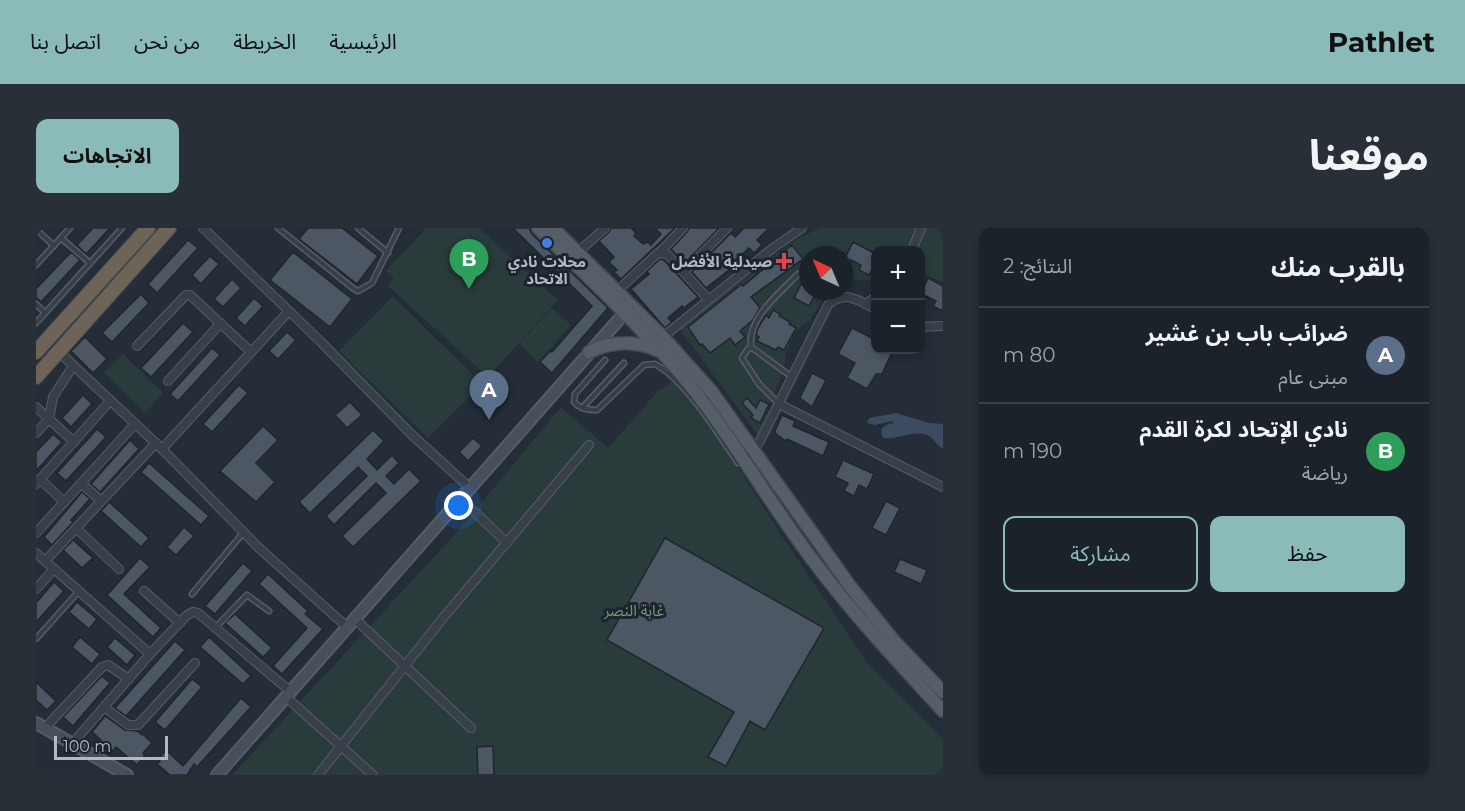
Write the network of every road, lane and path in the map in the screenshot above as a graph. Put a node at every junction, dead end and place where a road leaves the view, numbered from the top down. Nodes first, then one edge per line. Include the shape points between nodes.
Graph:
1 (70, 228) edge
2 (122, 228) edge
3 (148, 228) edge
4 (168, 228) edge
5 (203, 228) edge
6 (278, 228) edge
7 (358, 228) edge
8 (399, 228) edge
9 (538, 228) edge
10 (554, 228) edge
11 (605, 228) edge
12 (683, 228) edge
13 (728, 228) edge
14 (802, 228) edge
15 (921, 228) edge
16 (36, 229) edge
17 (61, 238) junction
18 (54, 246) junction
19 (914, 246) edge
20 (578, 252) junction
21 (660, 252) junction
22 (388, 253) junction
23 (90, 263) junction
24 (36, 265) edge
25 (684, 272) junction
26 (798, 274) dead end
27 (617, 291) junction
28 (708, 299) junction
29 (871, 300) edge
30 (36, 304) edge
31 (865, 304) junction
32 (871, 307) edge
33 (628, 309) junction
34 (289, 311) junction
35 (45, 313) junction
36 (36, 323) edge
37 (220, 324) junction
38 (942, 326) edge
39 (925, 327) edge
40 (663, 337) junction
41 (137, 346) dead end
42 (751, 347) junction
43 (36, 352) edge
44 (59, 352) junction
45 (251, 352) junction
46 (589, 352) junction
47 (661, 352) junction
48 (605, 360) dead end
49 (624, 363) dead end
50 (73, 366) junction
51 (36, 377) edge
52 (792, 378) junction
53 (168, 381) dead end
54 (110, 401) junction
55 (779, 404) junction
56 (36, 407) edge
57 (581, 408) junction
58 (49, 418) junction
59 (135, 424) junction
60 (36, 433) edge
61 (74, 442) junction
62 (589, 445) dead end
63 (159, 446) junction
64 (754, 450) junction
65 (741, 460) junction
66 (38, 481) edge
67 (81, 483) junction
68 (943, 487) edge
69 (470, 488) junction
70 (461, 499) junction
71 (101, 501) junction
72 (64, 502) junction
73 (75, 528) junction
74 (244, 532) junction
75 (36, 533) edge
76 (507, 543) junction
77 (36, 553) edge
78 (827, 554) junction
79 (45, 561) junction
80 (815, 563) junction
81 (54, 569) junction
82 (118, 569) dead end
83 (36, 590) edge
84 (79, 591) junction
85 (144, 591) dead end
86 (192, 594) dead end
87 (269, 611) dead end
88 (180, 623) junction
89 (351, 623) junction
90 (215, 627) junction
91 (36, 639) edge
92 (889, 644) junction
93 (150, 654) junction
94 (195, 663) dead end
95 (405, 666) junction
96 (129, 679) junction
97 (943, 692) edge
98 (288, 694) junction
99 (104, 707) junction
100 (943, 711) edge
101 (41, 725) edge
102 (471, 728) dead end
103 (72, 744) junction
104 (341, 747) junction
105 (127, 775) edge
106 (217, 775) edge
107 (318, 775) edge
108 (373, 775) edge

1 - 17 lane
2 - 23 lane
3 - 43 highway
4 - 44 highway
5 - 34 street
6 - 22 lane via 358,291 372,283
7 - 22 lane
8 - 22 lane
9 - 33 main road
10 - 20 main road
11 - 20 street
12 - 21 street
13 - 25 street
14 - 28 street
15 - 19 street
16 - 18 lane
17 - 18 lane
17 - 23 lane
18 - 24 lane
20 - 27 main road
21 - 25 street
21 - 27 street
23 - 35 lane
25 - 28 street
26 - 42 lane via 758,319 752,330
27 - 33 main road
28 - 40 street
29 - 31 street
30 - 35 lane
31 - 32 street
31 - 52 street via 841,296 828,305
33 - 40 main road
33 - 46 street
33 - 47 main road
34 - 45 street
34 - 69 street
35 - 36 lane
37 - 41 street via 186,295
37 - 45 street
37 - 53 street
38 - 39 street
40 - 64 main road via 712,392
42 - 52 lane
42 - 55 lane via 744,353 743,362
44 - 50 street
44 - 51 highway
45 - 63 street
46 - 47 main road via 619,343 640,344
46 - 69 street
47 - 65 main road via 700,398
48 - 57 lane via 574,394 574,402
49 - 57 lane
50 - 54 street
50 - 58 street via 54,397
52 - 55 street
54 - 59 street
54 - 61 street
55 - 64 street
55 - 68 street
56 - 58 street
57 - 65 lane via 597,410 644,364 656,364 699,407
58 - 60 street
58 - 61 street
59 - 63 street
59 - 67 street
61 - 66 street
62 - 76 street
63 - 71 street
63 - 74 street
64 - 65 street
64 - 78 main road
65 - 80 main road
66 - 72 street
67 - 71 street
67 - 72 street
69 - 70 street
70 - 76 street
70 - 89 street
71 - 73 street
72 - 75 street
73 - 79 street
73 - 82 street
74 - 86 lane
74 - 89 street
76 - 95 street
77 - 79 street
78 - 80 main road
78 - 92 main road
79 - 81 street
80 - 92 main road
81 - 83 street
81 - 84 street
84 - 91 lane
84 - 93 street
85 - 88 street
87 - 90 lane via 247,595
88 - 90 street via 193,612
88 - 93 street
89 - 95 street
89 - 98 street
90 - 98 street
92 - 97 main road
92 - 100 main road
93 - 96 street
94 - 99 street via 138,725 128,725
95 - 102 street
95 - 104 street
96 - 99 street
96 - 101 street via 108,665 102,667
98 - 104 street
98 - 106 street
99 - 103 street
101 - 103 street
103 - 105 street
104 - 107 street
104 - 108 street

